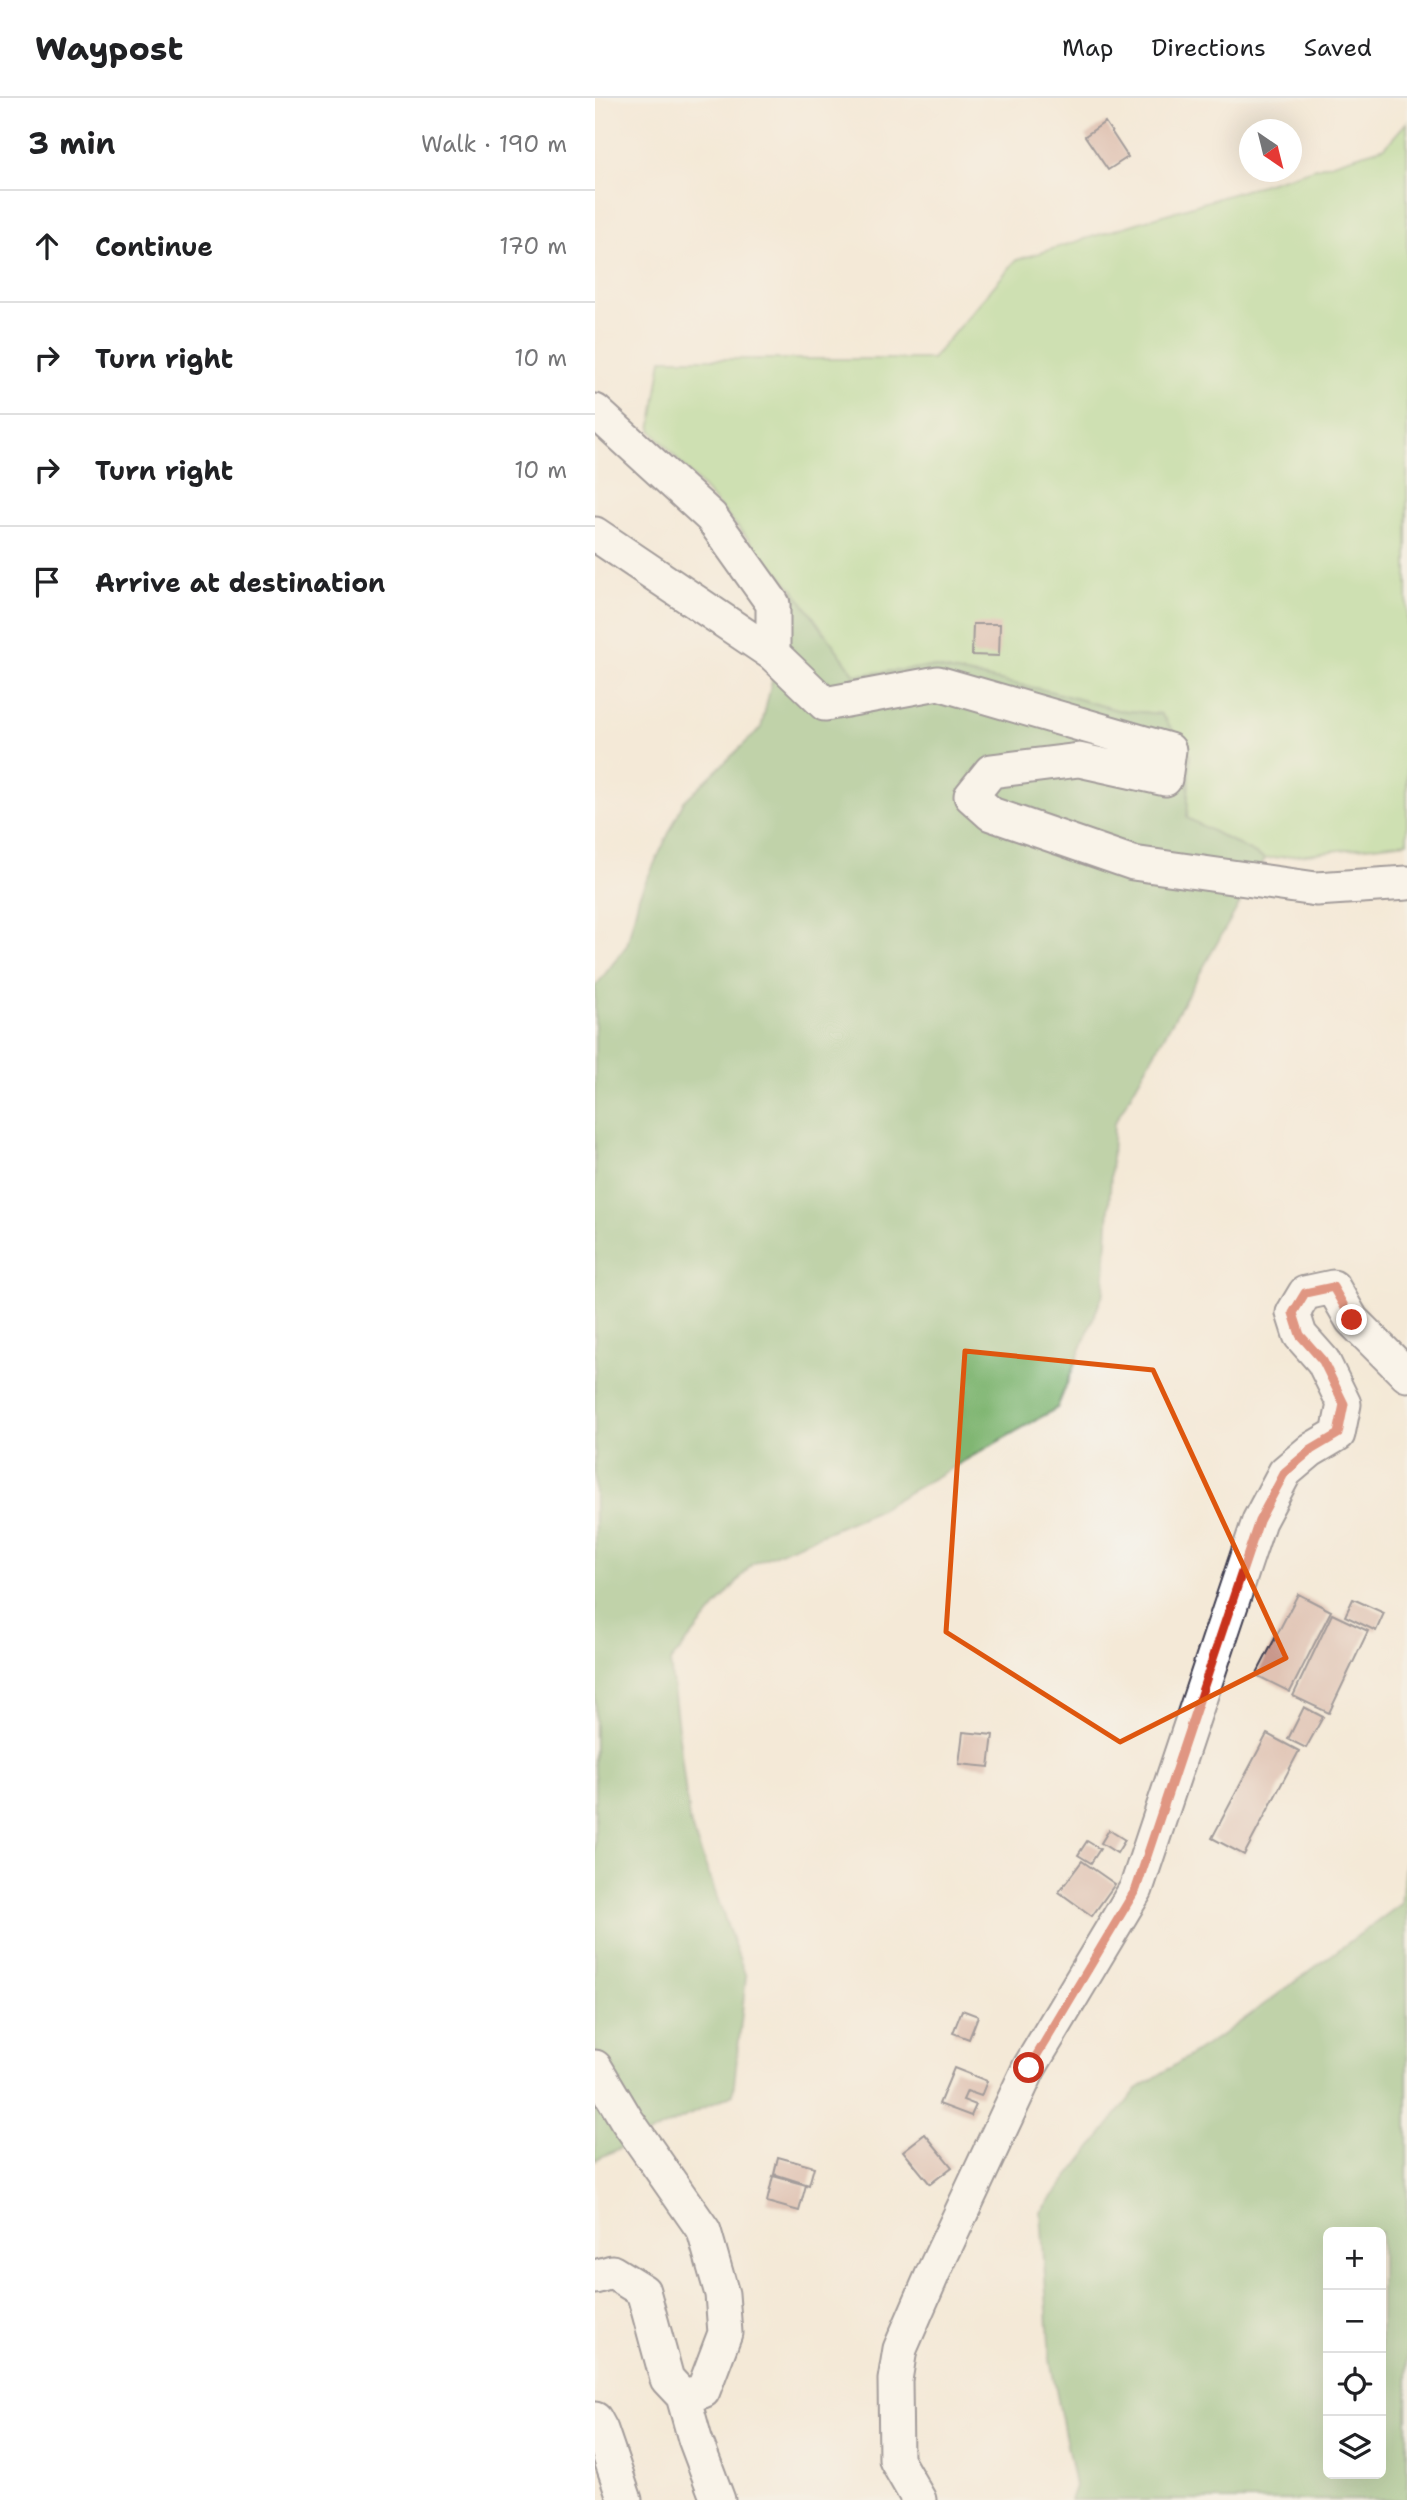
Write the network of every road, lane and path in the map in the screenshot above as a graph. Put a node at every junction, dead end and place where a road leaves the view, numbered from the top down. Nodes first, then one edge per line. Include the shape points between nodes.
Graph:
1 (595, 411) edge
2 (595, 534) edge
3 (773, 654) junction
4 (1407, 883) edge
5 (1407, 1375) edge
6 (595, 2067) edge
7 (595, 2277) edge
8 (683, 2396) junction
9 (595, 2419) edge
10 (625, 2500) edge
11 (718, 2500) edge
12 (919, 2500) edge

1 - 3 street via 711,517 773,604
2 - 3 street
3 - 4 street via 825,705 938,683 1169,750 1164,779 1079,760 991,771 971,796 991,814 1133,863 1316,889
5 - 12 street via 1352,1320 1333,1287 1305,1293 1293,1313 1300,1335 1323,1361 1344,1404 1338,1434 1285,1472 1259,1521 1136,1889 1029,2068 900,2349 895,2380 896,2460
6 - 8 street via 704,2231 722,2294 725,2333 703,2390
7 - 8 street via 613,2272 643,2291 667,2379
8 - 11 street
9 - 10 street

